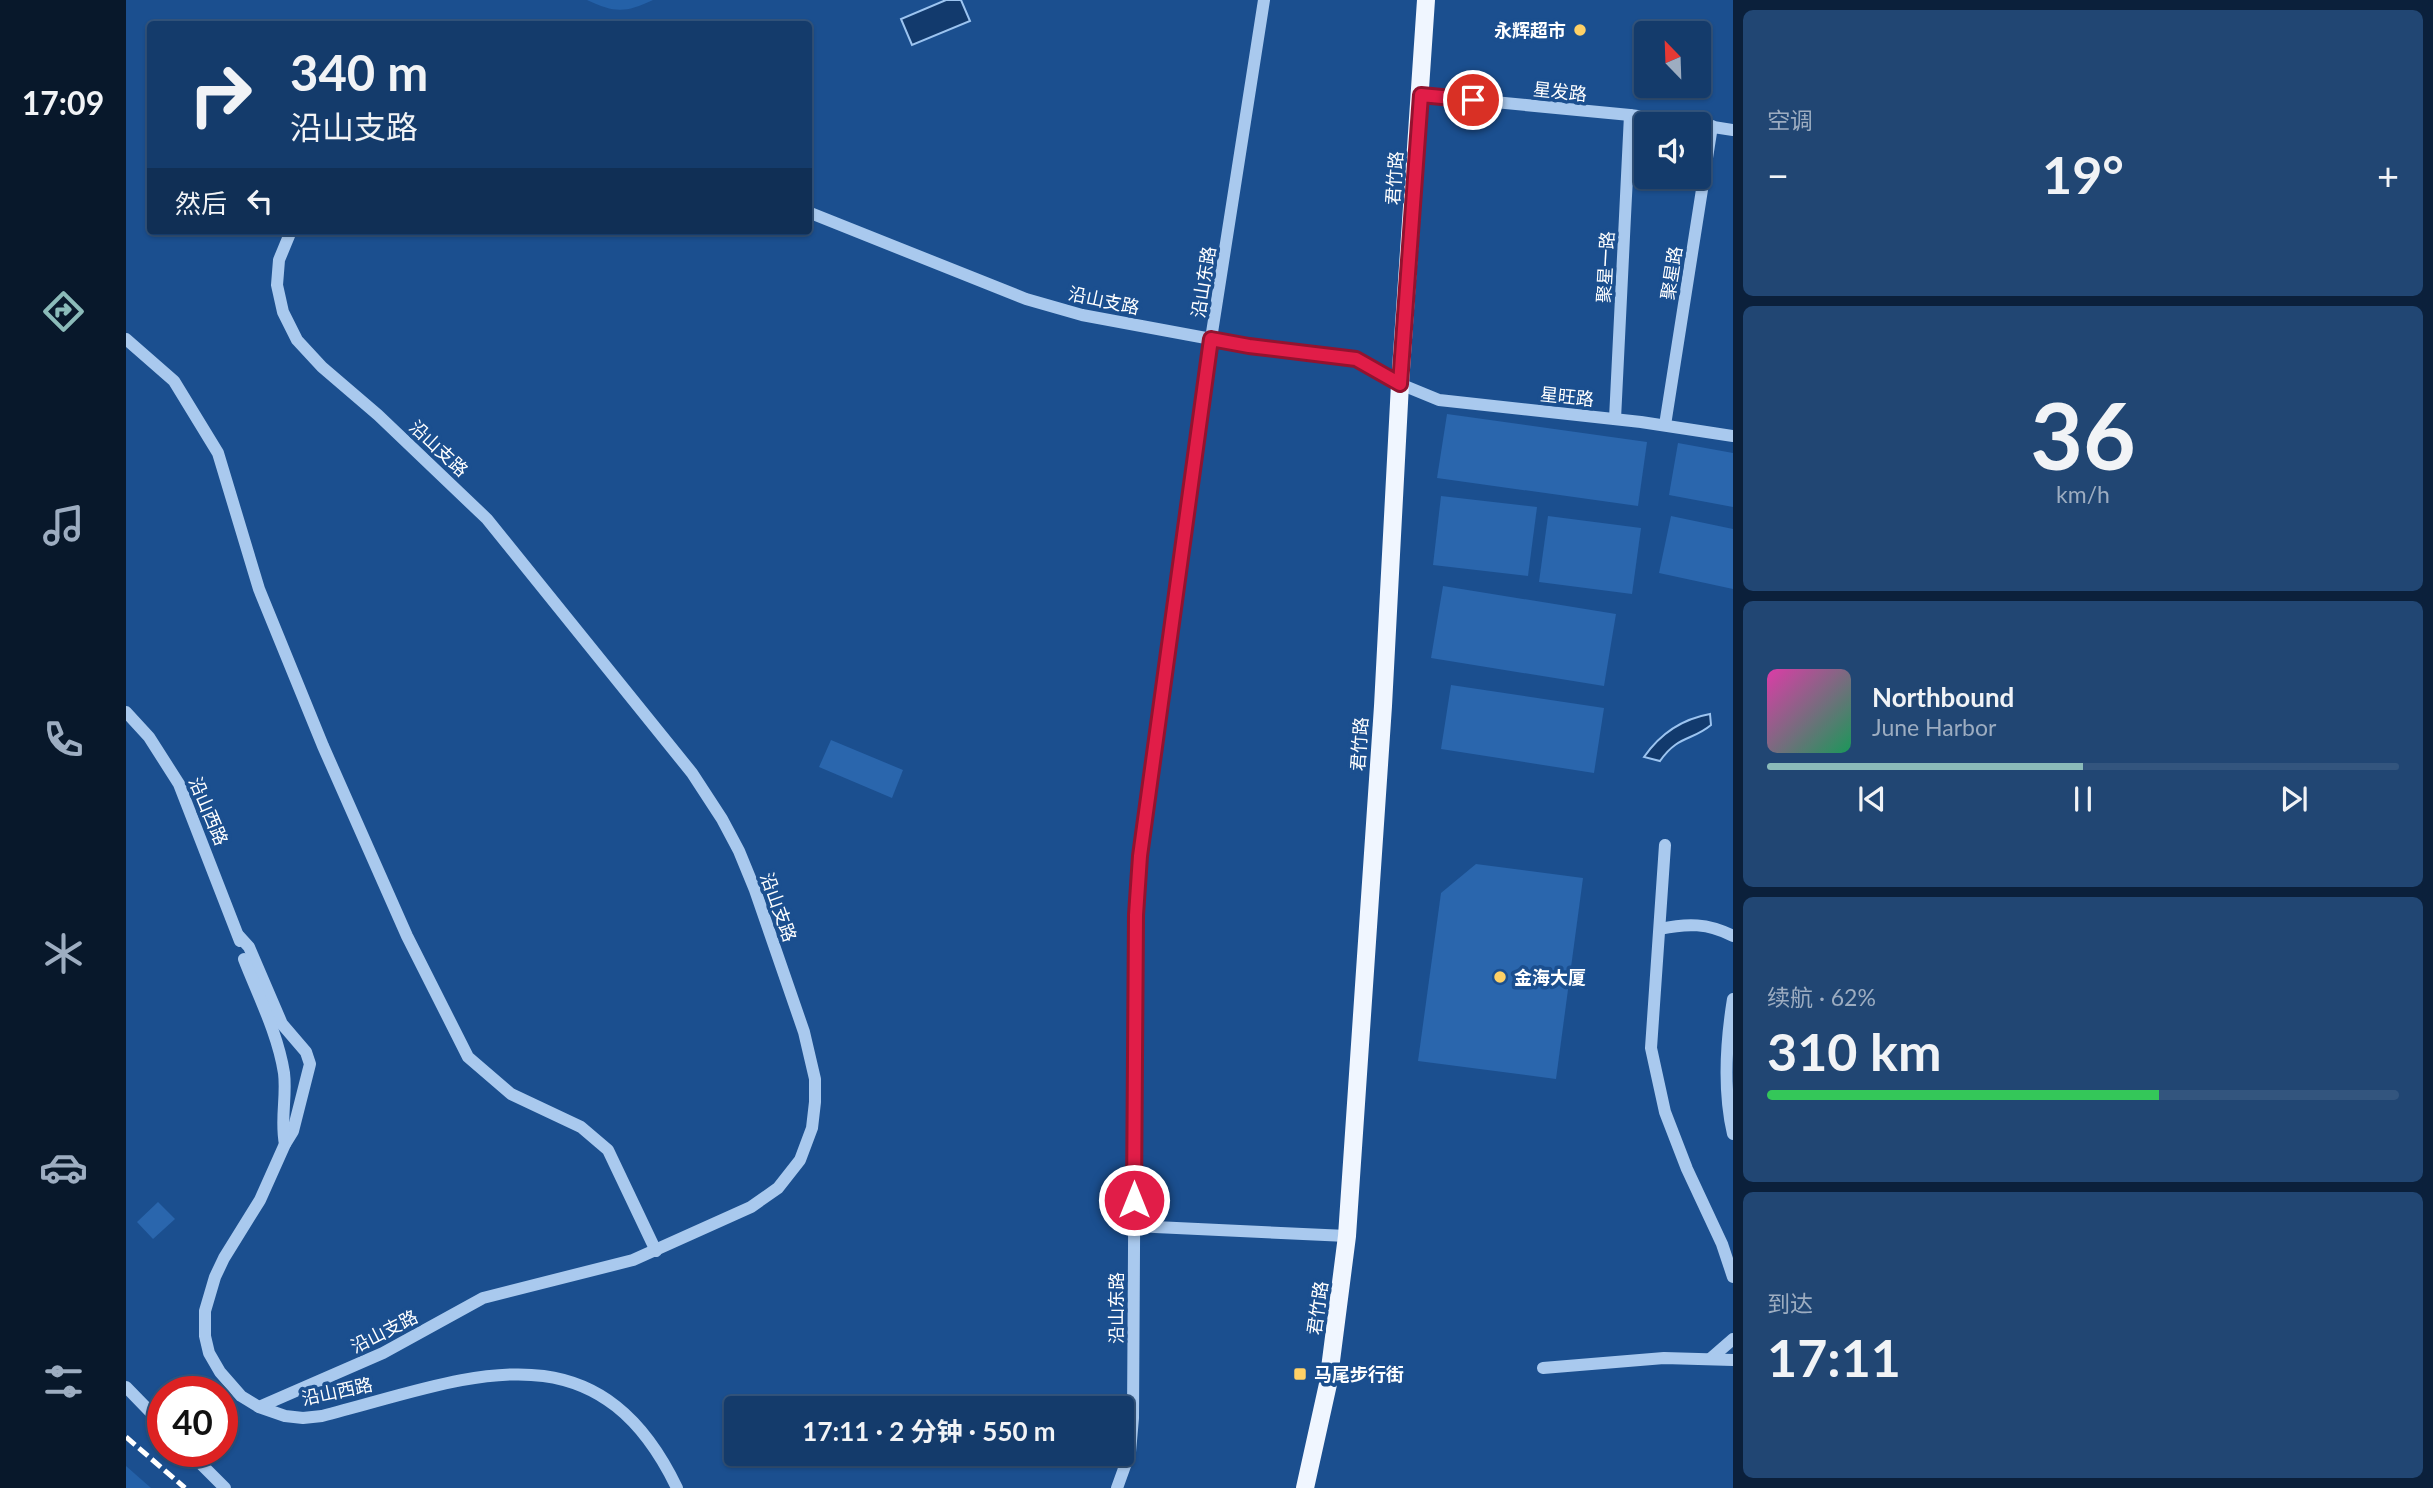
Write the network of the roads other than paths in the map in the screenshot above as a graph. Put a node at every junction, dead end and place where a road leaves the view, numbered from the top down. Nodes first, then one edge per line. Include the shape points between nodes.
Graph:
1 (1264, 0) edge
2 (1426, 0) edge
3 (1421, 95) junction
4 (1630, 116) junction
5 (1634, 116) edge
6 (1711, 126) edge
7 (1733, 130) edge
8 (1694, 189) edge
9 (812, 214) edge
10 (289, 235) edge
11 (126, 339) edge
12 (1211, 339) junction
13 (1400, 384) junction
14 (1615, 419) junction
15 (1665, 425) junction
16 (1733, 436) edge
17 (126, 712) edge
18 (1665, 845) dead end
19 (1660, 929) junction
20 (239, 936) junction
21 (1733, 936) edge
22 (1733, 999) edge
23 (306, 1052) junction
24 (281, 1059) junction
25 (1733, 1134) edge
26 (285, 1144) junction
27 (1133, 1226) junction
28 (1347, 1236) junction
29 (656, 1251) junction
30 (1733, 1277) edge
31 (1733, 1339) edge
32 (1709, 1359) junction
33 (1733, 1360) edge
34 (1543, 1368) dead end
35 (126, 1387) edge
36 (259, 1407) junction
37 (147, 1409) edge
38 (204, 1467) edge
39 (225, 1488) edge
40 (677, 1488) edge
41 (1117, 1488) edge
42 (1305, 1488) edge

1 - 12 street, 沿山东路
2 - 3 main road, 君竹路
3 - 4 street, 星发路
3 - 13 main road, 君竹路
4 - 5 street, 星发路
4 - 14 street, 聚星一路
6 - 7 street, 星发路
8 - 15 street, 聚星路
9 - 12 street, 沿山支路 via 1026,299 1082,315
10 - 29 street, 沿山支路 via 279,260 277,285 283,312 297,340 463,494 510,545 692,773 732,835 755,890 810,1054 815,1102 809,1139 793,1172 763,1200
11 - 29 street via 174,381 218,453 259,589 323,746 407,936 468,1057 511,1094 581,1127 608,1150
12 - 13 street, 沿山支路 via 1356,359
12 - 27 street, 沿山东路 via 1140,856
13 - 14 street, 星旺路 via 1439,400
13 - 28 main road, 君竹路
14 - 15 street, 星旺路
15 - 16 street, 星旺路
17 - 20 street, 沿山西路 via 154,743 179,784
18 - 19 street
19 - 21 street via 1702,924
19 - 30 street via 1651,1048 1665,1112
20 - 23 street, 沿山西路 via 249,947 282,1024
20 - 24 street, 沿山西路
22 - 25 street via 1727,1086
23 - 24 street via 292,1048
23 - 26 street, 沿山西路 via 309,1071
24 - 26 street, 沿山西路
26 - 36 street, 沿山西路 via 260,1200 219,1267 205,1311 205,1336 215,1364 230,1386
27 - 28 street
27 - 41 street, 沿山东路 via 1133,1418 1128,1461
28 - 42 main road, 君竹路 via 1328,1384
29 - 36 street, 沿山支路 via 483,1298 383,1353
31 - 32 street
32 - 33 street
32 - 34 street via 1654,1358
35 - 37 street
36 - 40 street, 沿山西路 via 285,1416 313,1418 466,1379 548,1375 595,1393 631,1419
38 - 39 street

